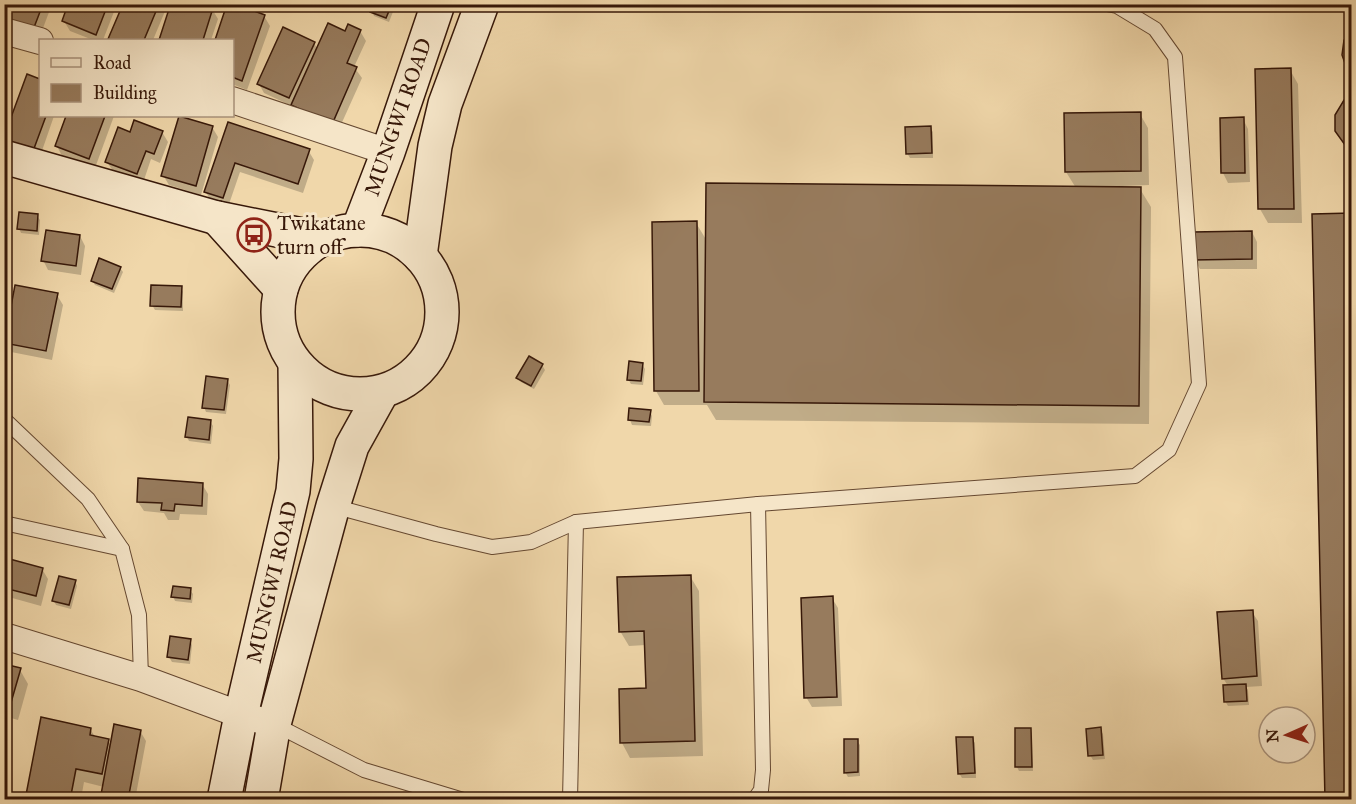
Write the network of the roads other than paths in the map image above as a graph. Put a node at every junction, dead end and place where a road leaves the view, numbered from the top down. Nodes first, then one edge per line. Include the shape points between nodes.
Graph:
1 (438, 4) edge
2 (483, 4) edge
3 (1107, 4) edge
4 (4, 30) edge
5 (39, 41) edge
6 (234, 101) edge
7 (388, 152) junction
8 (11, 158) edge
9 (217, 218) junction
10 (358, 230) junction
11 (322, 239) junction
12 (420, 256) junction
13 (281, 289) junction
14 (295, 363) junction
15 (382, 392) junction
16 (4, 419) edge
17 (758, 504) junction
18 (333, 507) junction
19 (576, 522) junction
20 (4, 523) edge
21 (122, 549) junction
22 (4, 636) edge
23 (141, 678) junction
24 (241, 715) junction
25 (274, 724) junction
26 (224, 800) edge
27 (261, 800) edge
28 (464, 800) edge
29 (570, 800) edge
30 (754, 800) edge

1 - 7 main road, MUNGWI ROAD
2 - 12 main road, MUNGWI ROAD via 445,104 435,146
3 - 17 lane via 1155,29 1175,57 1199,384 1169,450 1135,476
4 - 5 street
6 - 7 street
7 - 10 main road, MUNGWI ROAD
8 - 9 main road
9 - 11 main road
9 - 13 main road
10 - 11 main road
10 - 12 main road via 381,232 402,241
11 - 13 main road via 290,269
12 - 15 main road via 436,279 442,306 440,334 428,360 408,380
13 - 14 main road via 278,315 283,340
14 - 15 main road via 334,391 358,395
14 - 24 main road, MUNGWI ROAD via 293,491
15 - 18 main road, MUNGWI ROAD via 352,446
16 - 21 lane via 88,499
17 - 19 lane
17 - 30 lane via 763,770 761,790
18 - 19 lane via 492,547 531,542
18 - 25 main road, MUNGWI ROAD
19 - 29 lane
20 - 21 lane
21 - 23 lane via 140,615
22 - 23 street
23 - 24 street
24 - 25 street
24 - 26 main road, MUNGWI ROAD
25 - 27 main road, MUNGWI ROAD
25 - 28 lane via 364,770

